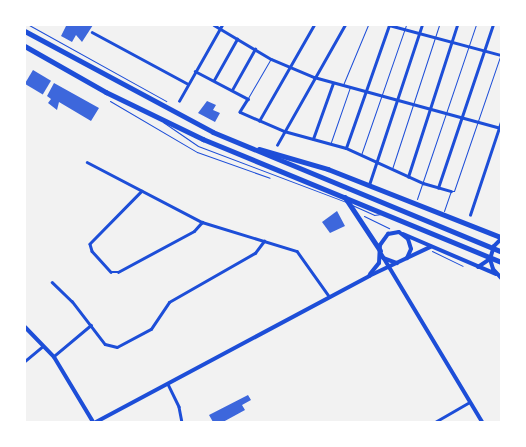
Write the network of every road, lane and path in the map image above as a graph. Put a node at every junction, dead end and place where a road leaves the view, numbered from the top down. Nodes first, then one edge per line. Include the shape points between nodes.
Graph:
1 (29, 25) edge
2 (214, 25) edge
3 (314, 25) edge
4 (345, 25) edge
5 (368, 25) edge
6 (389, 25) edge
7 (406, 25) edge
8 (422, 25) edge
9 (439, 25) edge
10 (457, 25) edge
11 (476, 25) edge
12 (494, 25) edge
13 (221, 27) edge
14 (404, 30) junction
15 (25, 31) edge
16 (92, 32) dead end
17 (419, 35) junction
18 (435, 38) junction
19 (237, 39) junction
20 (451, 42) junction
21 (25, 46) edge
22 (468, 47) junction
23 (255, 50) junction
24 (485, 51) junction
25 (501, 54) edge
26 (271, 59) junction
27 (289, 68) junction
28 (196, 71) junction
29 (314, 77) junction
30 (214, 80) junction
31 (332, 83) junction
32 (188, 84) junction
33 (343, 85) junction
34 (350, 87) junction
35 (232, 90) junction
36 (366, 91) junction
37 (381, 95) junction
38 (248, 99) junction
39 (396, 100) junction
40 (179, 101) dead end
41 (172, 104) dead end
42 (413, 104) junction
43 (428, 108) junction
44 (445, 113) junction
45 (463, 117) junction
46 (158, 118) junction
47 (259, 121) junction
48 (478, 121) junction
49 (501, 122) edge
50 (500, 127) edge
51 (284, 131) junction
52 (312, 139) junction
53 (236, 142) junction
54 (331, 143) junction
55 (277, 145) dead end
56 (346, 148) junction
57 (244, 156) junction
58 (361, 156) junction
59 (87, 162) dead end
60 (375, 163) junction
61 (248, 166) junction
62 (392, 170) junction
63 (408, 177) junction
64 (422, 183) junction
65 (370, 186) junction
66 (438, 188) junction
67 (142, 191) junction
68 (451, 191) junction
69 (344, 197) junction
70 (417, 198) dead end
71 (501, 200) edge
72 (348, 203) junction
73 (501, 210) edge
74 (444, 211) dead end
75 (384, 214) junction
76 (470, 215) dead end
77 (202, 222) junction
78 (403, 234) junction
79 (501, 238) edge
80 (264, 242) junction
81 (430, 248) junction
82 (501, 251) edge
83 (381, 253) junction
84 (432, 253) dead end
85 (407, 258) junction
86 (490, 259) junction
87 (400, 262) junction
88 (501, 262) edge
89 (478, 267) junction
90 (388, 268) junction
91 (470, 268) dead end
92 (496, 274) junction
93 (369, 276) junction
94 (501, 278) edge
95 (52, 282) dead end
96 (329, 296) junction
97 (91, 325) junction
98 (25, 327) edge
99 (44, 346) junction
100 (54, 357) junction
101 (25, 361) edge
102 (168, 383) junction
103 (469, 402) junction
104 (95, 422) edge
105 (182, 422) edge
106 (436, 422) edge
107 (482, 422) edge

1 - 41 path
2 - 13 street
3 - 27 street
4 - 29 street
5 - 33 lane
6 - 14 street
6 - 36 street
7 - 14 lane
8 - 17 street
9 - 18 lane
10 - 20 street
11 - 22 lane
12 - 24 street
13 - 19 street
13 - 28 street
14 - 17 street
14 - 37 lane
15 - 53 highway
16 - 32 street
17 - 18 street
17 - 39 street
18 - 20 street
18 - 42 lane
19 - 23 street
19 - 30 street
20 - 22 street
20 - 43 street
21 - 46 highway
22 - 24 street
22 - 44 lane
23 - 26 street
23 - 35 street
24 - 25 street
24 - 45 street
25 - 48 lane
26 - 27 street
26 - 38 lane
27 - 29 street
27 - 47 street
28 - 30 street
28 - 32 street
29 - 31 street
29 - 51 street
30 - 35 street
31 - 33 street
31 - 52 street
32 - 40 street
33 - 34 street
34 - 36 street
34 - 54 lane
35 - 38 street
36 - 37 street
36 - 56 street
37 - 39 street
37 - 58 lane
38 - 47 street via 240,112
39 - 42 street
39 - 60 street
42 - 43 street
42 - 62 lane
43 - 44 street
43 - 63 street
44 - 45 street
44 - 64 lane
45 - 48 street
45 - 66 street
46 - 57 highway
46 - 61 lane via 198,146
47 - 51 street
48 - 50 street
48 - 68 lane via 454,191
49 - 50 street
50 - 76 street
51 - 52 street
51 - 55 street
52 - 54 street
53 - 65 highway
53 - 82 highway
54 - 56 street
56 - 58 street
57 - 61 lane
57 - 69 highway
58 - 60 street
59 - 67 street
60 - 62 street
60 - 65 street
61 - 72 lane
62 - 63 street
63 - 64 street
64 - 66 street
64 - 70 lane
65 - 79 highway
66 - 68 street
67 - 77 street
67 - 77 street via 90,244 92,251 111,272 118,272 194,231
68 - 74 lane
69 - 72 highway
69 - 75 highway
71 - 73 lane
72 - 75 lane via 374,215
72 - 83 highway
75 - 88 highway
77 - 80 street
78 - 81 street
78 - 83 street via 388,234 381,240
78 - 85 street via 410,244
79 - 86 street
80 - 96 street via 297,251
80 - 97 street via 255,253 169,302 151,329 120,346 109,346
81 - 85 street
81 - 89 street
83 - 87 street via 390,262
83 - 90 street
83 - 93 street
84 - 91 path
85 - 87 street
86 - 89 street
86 - 92 street
87 - 90 street
89 - 92 street
90 - 93 street
90 - 103 street
92 - 94 street
93 - 96 street
95 - 97 street
96 - 102 street
97 - 100 street
98 - 99 street
99 - 100 street
99 - 101 street
100 - 104 street
102 - 104 street
102 - 105 street
103 - 106 street
103 - 107 street

